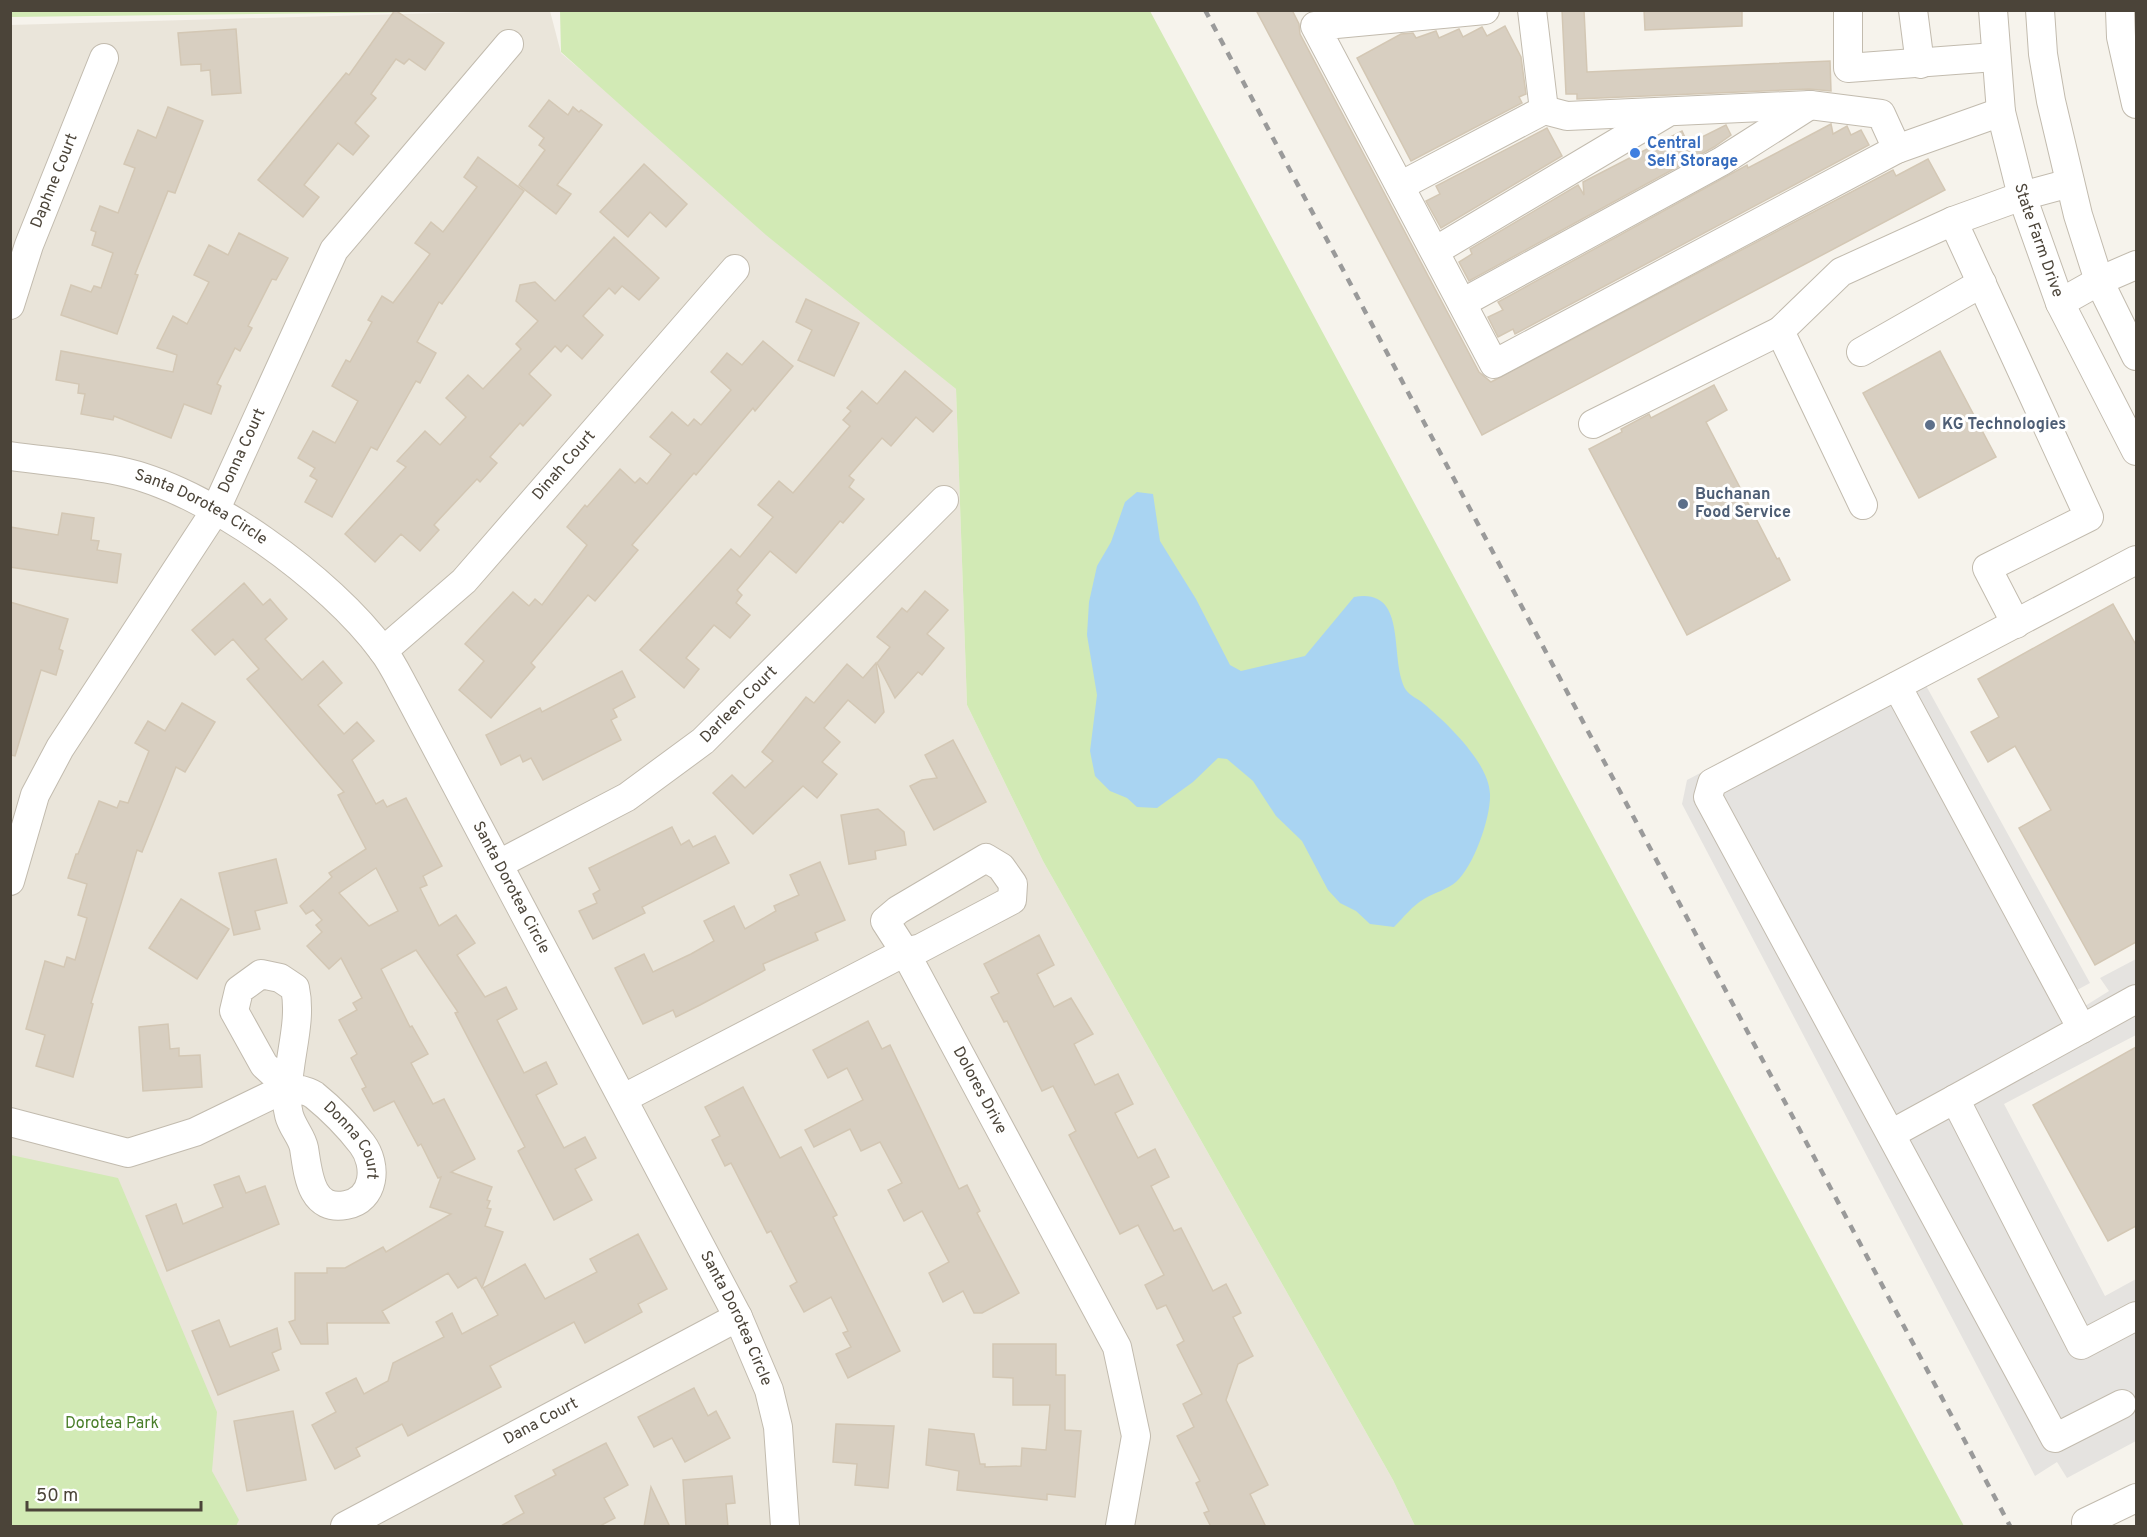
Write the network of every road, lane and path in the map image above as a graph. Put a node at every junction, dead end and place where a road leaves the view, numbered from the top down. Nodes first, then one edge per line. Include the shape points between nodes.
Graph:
1 (1485, 10) edge
2 (1532, 10) edge
3 (1848, 10) edge
4 (1913, 10) edge
5 (1993, 10) edge
6 (2040, 10) edge
7 (2120, 10) edge
8 (509, 44) dead end
9 (1995, 57) junction
10 (104, 58) dead end
11 (1920, 64) junction
12 (2136, 104) edge
13 (1810, 105) junction
14 (1544, 110) junction
15 (1669, 112) junction
16 (2001, 112) junction
17 (1897, 148) junction
18 (2070, 183) junction
19 (1400, 186) junction
20 (2022, 196) junction
21 (1953, 221) junction
22 (1435, 251) junction
23 (2136, 265) edge
24 (735, 269) dead end
25 (2099, 281) junction
26 (1982, 283) junction
27 (1462, 303) junction
28 (2060, 303) junction
29 (10, 305) edge
30 (1780, 331) junction
31 (1862, 352) dead end
32 (2136, 356) edge
33 (1593, 424) dead end
34 (2136, 451) edge
35 (10, 456) edge
36 (944, 500) dead end
37 (1863, 505) dead end
38 (215, 511) junction
39 (2136, 560) edge
40 (2016, 624) junction
41 (383, 651) junction
42 (1897, 686) junction
43 (499, 864) junction
44 (10, 881) edge
45 (2136, 999) edge
46 (2082, 1029) junction
47 (288, 1088) dead end
48 (624, 1098) junction
49 (1955, 1099) junction
50 (10, 1122) edge
51 (1891, 1134) junction
52 (2136, 1316) edge
53 (738, 1317) junction
54 (2122, 1404) dead end
55 (2136, 1498) edge
56 (345, 1527) edge
57 (785, 1527) edge
58 (1120, 1527) edge
59 (2089, 1527) edge

1 - 19 street via 1315,26
2 - 14 street
3 - 11 street via 1848,68
4 - 11 street
5 - 9 street, State Farm Drive
6 - 18 street via 2051,101
7 - 12 street via 2121,37
8 - 38 street, Donna Court via 334,250
9 - 11 street
9 - 16 street, State Farm Drive
10 - 29 street, Daphne Court via 29,245
13 - 15 street
13 - 17 street via 1881,114
13 - 27 street via 1722,161
14 - 15 street via 1567,116
14 - 19 street
15 - 22 street
16 - 17 street
16 - 20 street, State Farm Drive
17 - 27 street via 1494,364
18 - 20 street
18 - 25 street
19 - 22 street
20 - 21 street
20 - 28 street, State Farm Drive
21 - 26 street
21 - 30 street via 1841,272
22 - 27 street
23 - 25 street
24 - 41 street, Dinah Court via 464,581
25 - 28 street
25 - 32 street
26 - 31 street
26 - 40 street via 2090,517 1988,568
28 - 34 street, State Farm Drive
30 - 33 street
30 - 37 street
35 - 38 street, Santa Dorotea Circle via 120,472 176,490
36 - 43 street, Darleen Court via 703,741 627,797
38 - 41 street, Santa Dorotea Circle via 297,563
38 - 44 street, Donna Court via 60,748 35,795
39 - 40 street
40 - 42 street
41 - 43 street, Santa Dorotea Circle
42 - 46 street
42 - 51 street via 1712,783 1708,797
43 - 48 street, Santa Dorotea Circle
45 - 46 street
46 - 49 street
47 - 50 street via 195,1132 128,1153
48 - 53 street, Santa Dorotea Circle
48 - 58 street, Dolores Drive via 905,952 1117,1347 1136,1436
49 - 51 street
49 - 52 street via 2081,1345
51 - 54 street via 2055,1438
53 - 56 street, Dana Court
53 - 57 street, Santa Dorotea Circle via 769,1390 778,1427
55 - 59 street via 2086,1522

